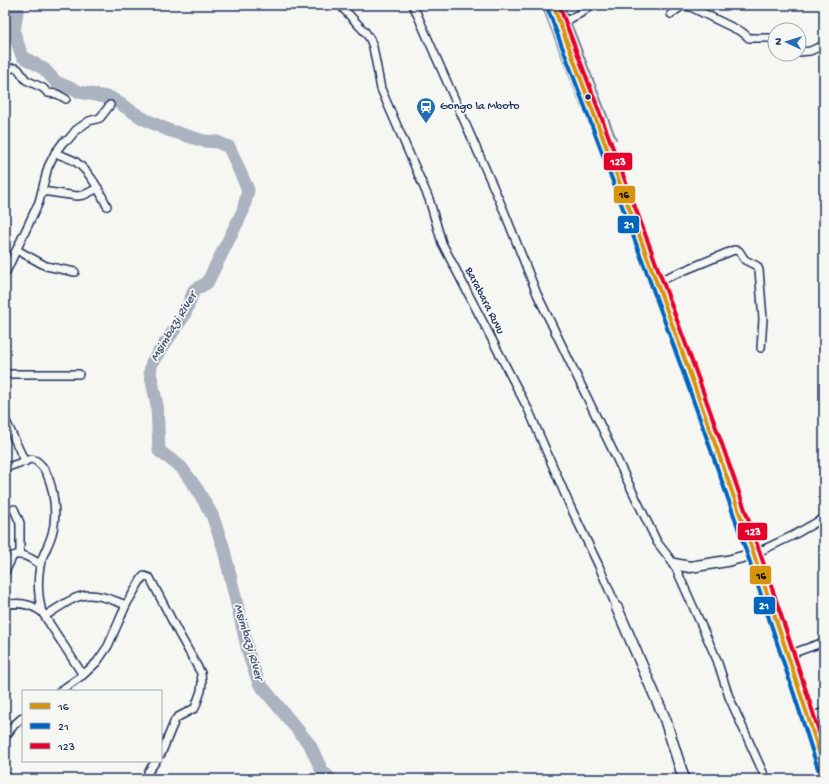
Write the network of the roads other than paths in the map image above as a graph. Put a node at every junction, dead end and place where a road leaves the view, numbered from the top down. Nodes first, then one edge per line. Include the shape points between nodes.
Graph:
1 (340, 5) edge
2 (413, 5) edge
3 (553, 5) edge
4 (591, 5) edge
5 (671, 14) dead end
6 (560, 24) junction
7 (767, 38) edge
8 (824, 45) edge
9 (807, 51) edge
10 (5, 69) edge
11 (66, 99) dead end
12 (110, 106) dead end
13 (55, 153) junction
14 (98, 188) junction
15 (42, 191) junction
16 (108, 206) dead end
17 (17, 250) junction
18 (8, 261) edge
19 (75, 272) dead end
20 (5, 274) edge
21 (656, 282) junction
22 (761, 348) dead end
23 (5, 374) edge
24 (79, 374) dead end
25 (5, 402) edge
26 (5, 410) edge
27 (5, 419) edge
28 (25, 462) junction
29 (5, 468) edge
30 (14, 509) dead end
31 (824, 518) edge
32 (754, 554) junction
33 (20, 555) junction
34 (40, 564) junction
35 (674, 564) junction
36 (5, 572) edge
37 (5, 605) edge
38 (126, 605) junction
39 (617, 608) joint
40 (43, 614) junction
41 (824, 642) edge
42 (788, 655) junction
43 (83, 675) junction
44 (61, 690) edge
45 (824, 712) edge
46 (22, 718) edge
47 (809, 718) junction
48 (5, 737) edge
49 (162, 752) edge
50 (155, 762) edge
51 (824, 767) edge
52 (5, 777) edge
53 (10, 779) edge
54 (147, 779) edge
55 (684, 779) edge
56 (766, 779) edge

1 - 39 street, Barabara Ruvu via 370,39 381,89 429,199 442,243 529,412
2 - 35 street via 504,212 537,294 657,542
3 - 6 main road
4 - 6 street
5 - 7 street via 682,6 691,7 737,29 749,38
6 - 21 main road
8 - 9 street
10 - 11 street via 18,69 26,80 48,93
12 - 13 street via 100,118 89,121 76,130
13 - 14 street via 75,162 91,177
13 - 15 street
14 - 15 street via 77,196
14 - 16 street
15 - 17 street
17 - 18 street
17 - 19 street via 46,266
18 - 20 street
21 - 22 street via 734,250 739,251 745,260 757,266 759,270 763,319
21 - 32 main road
23 - 24 street
25 - 26 street
27 - 28 street
28 - 29 street
28 - 34 street via 31,459 38,462 54,492 53,533
30 - 33 street via 20,523
31 - 32 street
32 - 35 street via 690,567
32 - 42 main road
33 - 34 street
33 - 36 street via 13,556
34 - 40 street via 37,587
35 - 56 street
37 - 40 street via 28,605
38 - 40 street via 106,597 80,595
38 - 43 street via 108,646 97,662
38 - 49 street via 142,578 150,578 201,673 201,691 195,708 175,720
39 - 55 street via 665,719
40 - 43 street
41 - 42 street
42 - 47 main road
43 - 44 street
45 - 47 street
46 - 48 street
47 - 51 main road
50 - 54 street via 148,772
52 - 53 street

